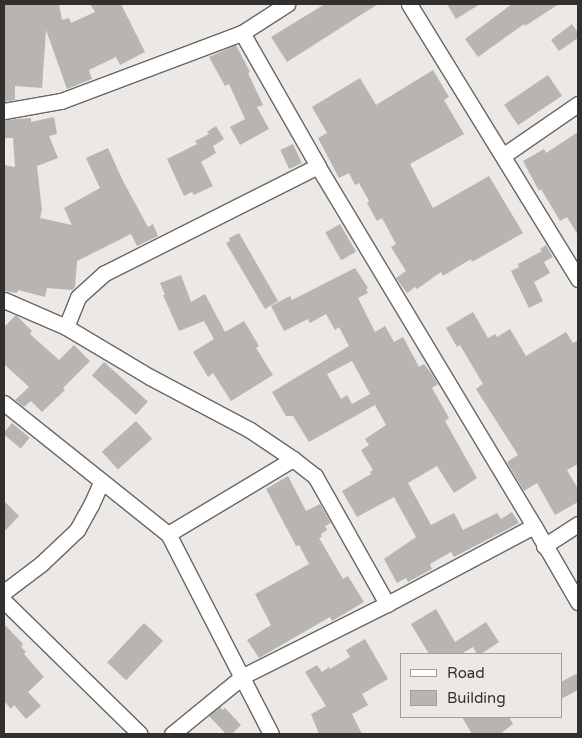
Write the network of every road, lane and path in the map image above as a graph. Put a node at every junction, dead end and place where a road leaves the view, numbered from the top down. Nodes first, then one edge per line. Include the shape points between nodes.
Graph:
1 (287, 4) edge
2 (409, 4) edge
3 (242, 33) junction
4 (578, 104) edge
5 (4, 111) edge
6 (504, 156) junction
7 (318, 166) junction
8 (578, 279) edge
9 (4, 300) edge
10 (66, 326) junction
11 (4, 403) edge
12 (294, 459) junction
13 (101, 483) junction
14 (578, 524) edge
15 (534, 526) junction
16 (168, 534) junction
17 (544, 546) junction
18 (4, 592) edge
19 (4, 600) edge
20 (578, 602) edge
21 (387, 604) junction
22 (243, 676) junction
23 (140, 734) edge
24 (172, 734) edge
25 (271, 734) edge

1 - 3 street
2 - 6 street
3 - 5 street via 61,101
3 - 7 street
4 - 6 street
6 - 8 street
7 - 10 street via 105,273 78,297
7 - 15 street
9 - 10 street
10 - 12 street via 150,377 250,430
11 - 13 street
12 - 16 street
12 - 21 street via 315,476
13 - 16 street
13 - 18 street via 77,530
14 - 17 street
15 - 17 street
15 - 21 street
16 - 22 street
17 - 20 street
19 - 23 street
21 - 22 street
22 - 24 street
22 - 25 street

